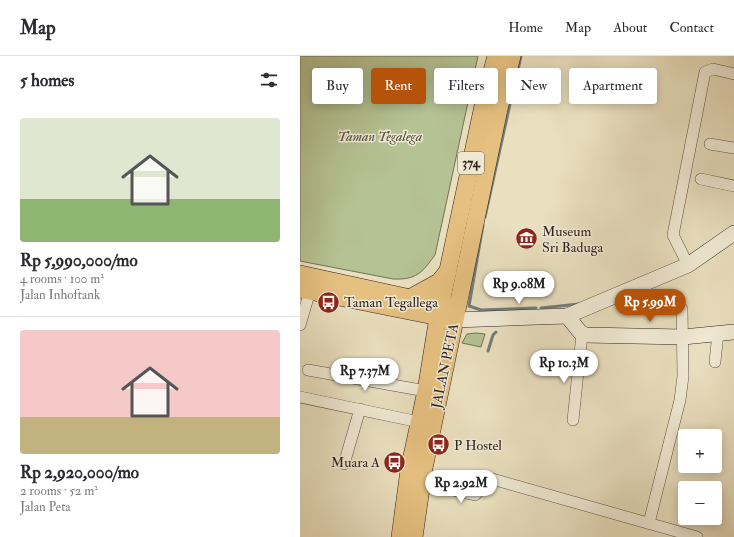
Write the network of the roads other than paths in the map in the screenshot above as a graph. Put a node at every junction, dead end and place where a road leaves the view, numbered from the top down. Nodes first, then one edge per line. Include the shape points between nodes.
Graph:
1 (496, 56) edge
2 (512, 56) edge
3 (734, 74) edge
4 (491, 108) junction
5 (710, 144) dead end
6 (734, 148) edge
7 (701, 179) dead end
8 (734, 186) edge
9 (734, 233) edge
10 (688, 265) junction
11 (448, 271) junction
12 (300, 274) edge
13 (305, 290) edge
14 (410, 298) junction
15 (682, 309) dead end
16 (439, 311) junction
17 (462, 316) junction
18 (567, 316) junction
19 (300, 325) edge
20 (734, 332) edge
21 (718, 333) junction
22 (582, 334) junction
23 (683, 337) junction
24 (715, 362) dead end
25 (308, 370) dead end
26 (426, 391) junction
27 (300, 397) edge
28 (360, 409) junction
29 (573, 420) dead end
30 (419, 422) junction
31 (344, 464) dead end
32 (421, 483) junction
33 (649, 523) junction
34 (669, 533) edge
35 (400, 537) edge
36 (414, 537) edge
37 (697, 537) edge

1 - 4 main road, JALAN PETA / 374
2 - 4 main road, JALAN PETA / 374
3 - 10 street via 713,69 705,72 673,235
4 - 11 main road, JALAN PETA / 374
4 - 17 main road, JALAN PETA / 374
5 - 6 street
7 - 8 street
9 - 10 main road
10 - 18 main road
11 - 14 main road via 439,282
11 - 16 main road, JALAN PETA / 374
12 - 14 main road
13 - 16 main road
13 - 19 street
14 - 16 main road
15 - 23 street
16 - 17 main road
16 - 26 main road, JALAN PETA / 374
17 - 18 main road via 528,319
17 - 32 main road, JALAN PETA / 374
18 - 22 main road
20 - 21 main road
21 - 23 main road
21 - 24 street
22 - 23 main road
22 - 29 street
23 - 33 street via 680,400
25 - 26 street
26 - 30 main road, JALAN PETA / 374
27 - 28 street
28 - 30 street
28 - 31 street
30 - 35 main road, JALAN PETA / 374 via 409,470
32 - 33 street via 475,495 478,494 485,477
32 - 36 main road, JALAN PETA / 374
33 - 34 street
34 - 37 street

